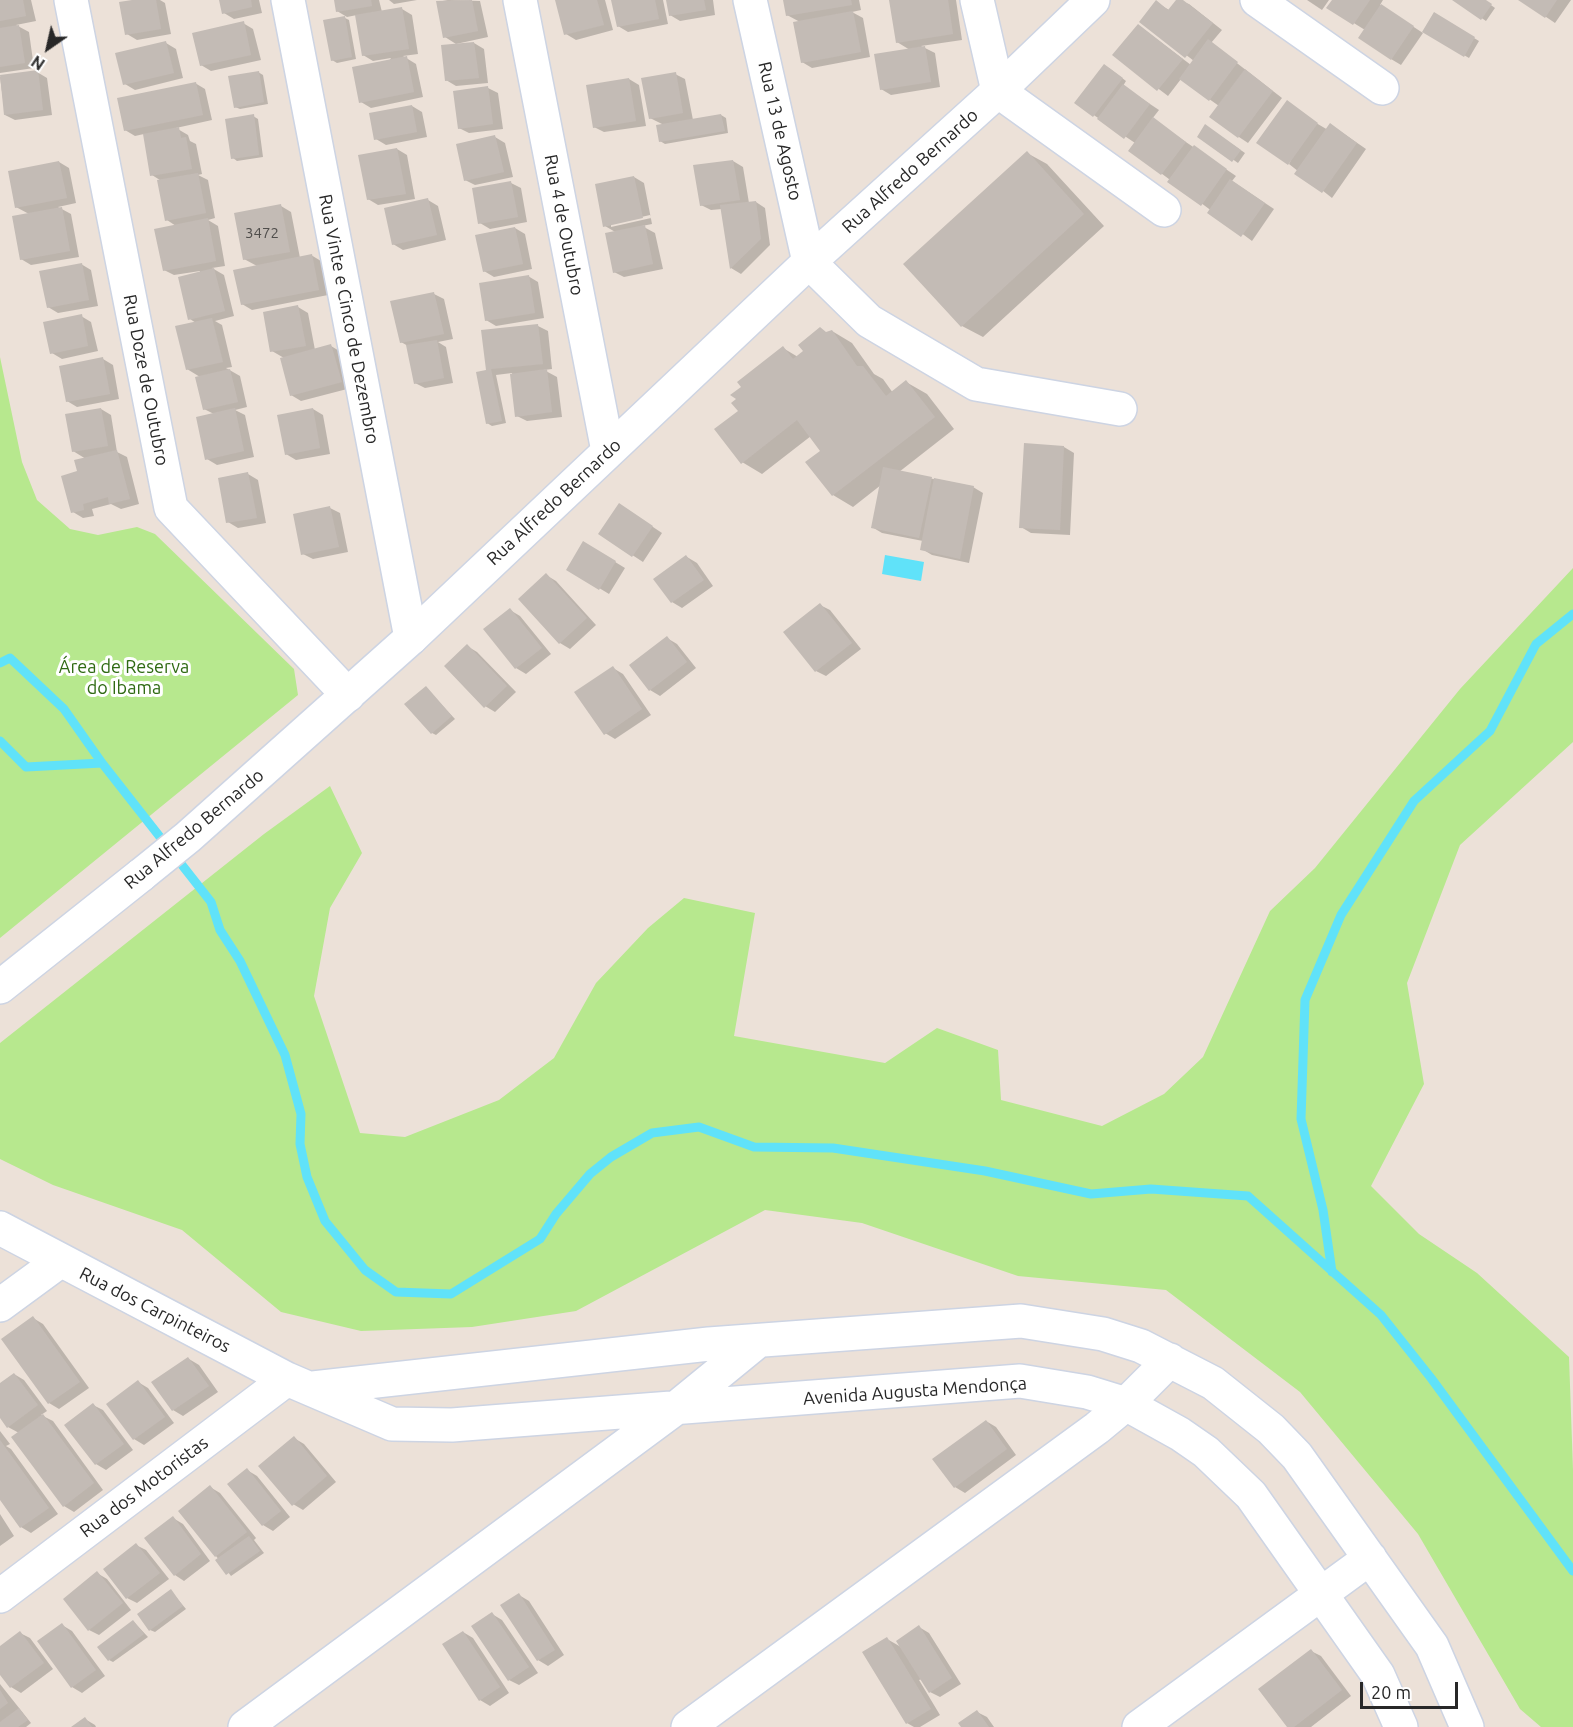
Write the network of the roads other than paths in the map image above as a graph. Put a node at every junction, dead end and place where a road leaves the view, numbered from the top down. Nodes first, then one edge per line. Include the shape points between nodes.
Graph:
1 (71, 0) edge
2 (288, 0) edge
3 (520, 0) edge
4 (750, 0) edge
5 (977, 0) edge
6 (1093, 0) edge
7 (1257, 0) edge
8 (1382, 88) dead end
9 (998, 91) junction
10 (1164, 210) dead end
11 (809, 262) junction
12 (1120, 409) dead end
13 (608, 451) junction
14 (411, 638) junction
15 (348, 695) junction
16 (0, 987) edge
17 (0, 1228) edge
18 (60, 1261) junction
19 (0, 1305) edge
20 (758, 1341) junction
21 (1170, 1360) junction
22 (300, 1383) junction
23 (1126, 1404) junction
24 (676, 1408) junction
25 (1370, 1558) junction
26 (1322, 1594) junction
27 (0, 1596) edge
28 (245, 1727) edge
29 (688, 1727) edge
30 (1139, 1727) edge
31 (1401, 1727) edge
32 (1467, 1727) edge

1 - 15 street, Rua Doze de Outubro via 171,508
2 - 14 street, Rua Vinte e Cinco de Dezembro
3 - 13 street, Rua 4 de Outubro
4 - 11 street, Rua 13 de Agosto
5 - 9 street
6 - 9 street, Rua Alfredo Bernardo
7 - 8 street
9 - 10 street
9 - 11 street, Rua Alfredo Bernardo
11 - 12 street via 869,321 976,384
11 - 13 street, Rua Alfredo Bernardo
13 - 14 street, Rua Alfredo Bernardo
14 - 15 street, Rua Alfredo Bernardo
15 - 16 street, Rua Alfredo Bernardo via 188,837
17 - 18 street, Rua dos Carpinteiros
18 - 19 street
18 - 22 street, Rua dos Carpinteiros
20 - 21 street via 1021,1321 1103,1334
20 - 22 street
20 - 24 street
21 - 23 street
21 - 25 street via 1213,1383 1271,1429 1319,1485
22 - 24 street, Avenida Augusta Mendonça via 392,1424 452,1425
22 - 27 street, Rua dos Motoristas
23 - 24 street, Avenida Augusta Mendonça via 1076,1390 1020,1382
23 - 26 street, Avenida Augusta Mendonça via 1180,1434 1230,1473 1271,1520
23 - 29 street
24 - 28 street
25 - 26 street
25 - 32 street via 1432,1646
26 - 30 street
26 - 31 street, Avenida Augusta Mendonça via 1378,1675

